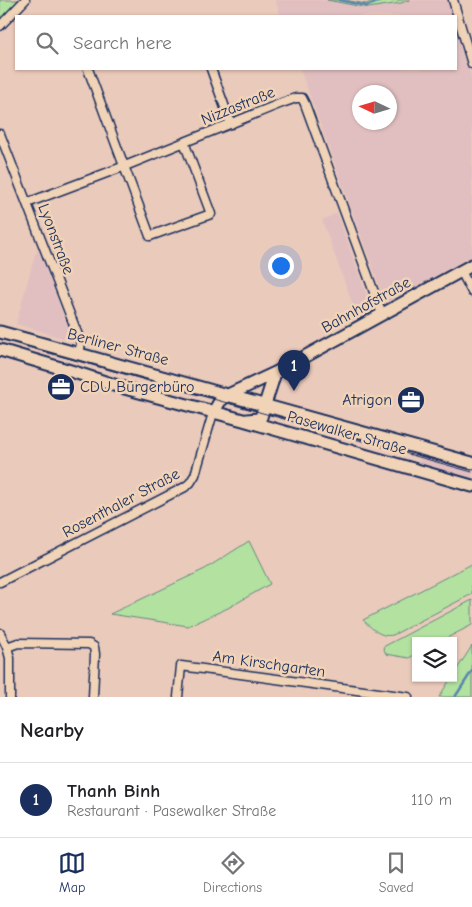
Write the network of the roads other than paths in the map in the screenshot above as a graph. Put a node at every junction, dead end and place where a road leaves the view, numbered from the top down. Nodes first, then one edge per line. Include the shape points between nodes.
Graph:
1 (25, 0) edge
2 (453, 0) edge
3 (0, 26) edge
4 (472, 64) edge
5 (88, 70) edge
6 (211, 70) edge
7 (231, 124) junction
8 (0, 134) edge
9 (184, 142) junction
10 (125, 166) junction
11 (27, 203) junction
12 (472, 265) edge
13 (461, 271) junction
14 (472, 292) edge
15 (382, 314) junction
16 (0, 332) edge
17 (0, 350) edge
18 (79, 354) junction
19 (275, 373) junction
20 (228, 395) junction
21 (265, 406) junction
22 (213, 413) junction
23 (243, 420) junction
24 (385, 440) junction
25 (379, 459) junction
26 (472, 463) edge
27 (472, 486) edge
28 (0, 582) edge
29 (0, 633) edge
30 (7, 647) junction
31 (383, 695) edge
32 (10, 697) edge
33 (93, 697) edge
34 (178, 697) edge
35 (408, 697) edge

1 - 3 street
2 - 4 street
5 - 10 street
6 - 7 street
7 - 9 street, Nizzastraße
7 - 15 street, Nizzastraße via 296,98 304,100
8 - 11 street, Lyonstraße
9 - 10 street, Nizzastraße
9 - 10 street via 211,214 150,236
10 - 11 street, Nizzastraße
11 - 18 street, Lyonstraße via 82,343
12 - 13 main road, Bahnhofstraße
13 - 14 street
13 - 15 main road, Bahnhofstraße
15 - 19 main road, Bahnhofstraße
16 - 18 main road, Berliner Straße
17 - 22 main road
18 - 20 main road, Berliner Straße
19 - 20 main road, Bahnhofstraße
19 - 21 main road
20 - 21 main road, Pasewalker Straße
20 - 22 main road
21 - 23 main road via 258,419
21 - 24 main road, Pasewalker Straße
22 - 23 main road, Pasewalker Straße
22 - 28 street, Rosenthaler Straße via 195,475 185,487
23 - 25 main road, Pasewalker Straße
24 - 25 main road
24 - 26 main road, Pasewalker Straße
25 - 27 main road, Pasewalker Straße
29 - 30 street
30 - 32 street
30 - 33 street via 18,643 89,644 94,647 95,654
31 - 34 street, Am Kirschgarten via 181,666
31 - 35 street, Am Kirschgarten

